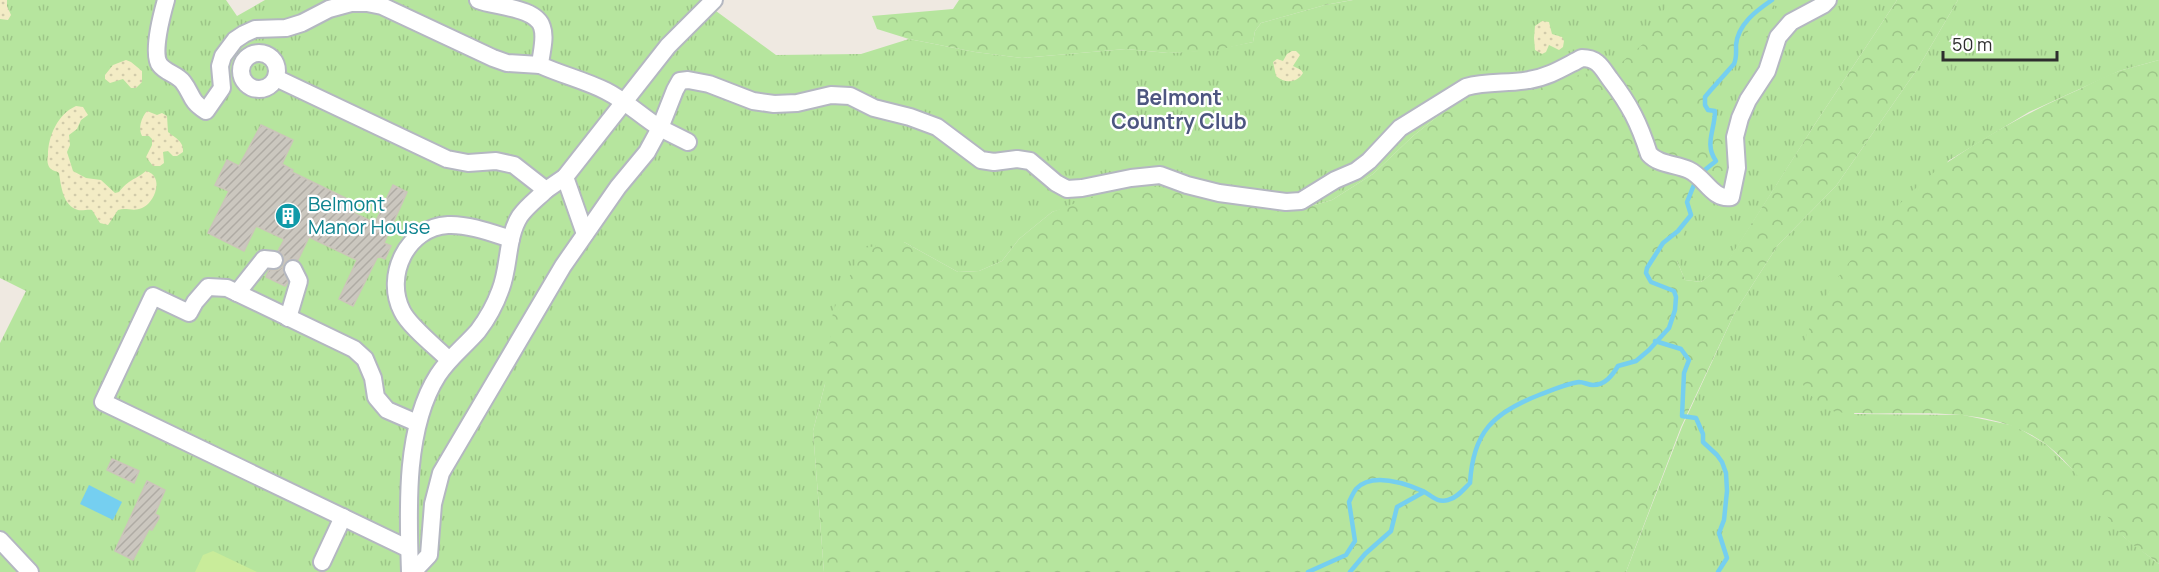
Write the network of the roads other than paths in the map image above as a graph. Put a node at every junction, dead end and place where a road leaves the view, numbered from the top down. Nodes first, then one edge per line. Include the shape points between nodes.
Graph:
1 (166, 0) edge
2 (478, 0) edge
3 (714, 0) edge
4 (1828, 0) edge
5 (540, 65) junction
6 (276, 78) dead end
7 (624, 101) junction
8 (660, 128) junction
9 (688, 142) dead end
10 (565, 177) junction
11 (546, 190) junction
12 (585, 234) junction
13 (511, 238) junction
14 (274, 260) dead end
15 (293, 269) dead end
16 (237, 293) junction
17 (288, 318) junction
18 (449, 360) junction
19 (417, 423) junction
20 (343, 517) junction
21 (0, 540) edge
22 (409, 549) junction
23 (322, 562) dead end
24 (30, 572) edge
25 (411, 572) edge

1 - 5 lane via 158,62 181,80 193,100 206,111 222,88 220,66 235,40 255,29 286,28 351,3 382,6 507,63
2 - 5 lane via 537,18 543,37
3 - 7 lane via 668,46
4 - 8 lane via 1791,22 1778,37 1767,70 1740,118 1731,197 1715,194 1689,170 1654,160 1631,107 1598,62 1586,58 1530,80 1466,87 1400,128 1356,171 1294,202 1231,196 1161,175 1067,189 1030,161 981,160 937,127 874,108 850,96 774,104 753,101 709,84 680,81
5 - 7 lane
6 - 11 lane via 438,156 468,163 496,161 514,165
7 - 8 lane
7 - 10 lane
8 - 9 lane
8 - 12 lane via 648,152
10 - 11 lane
10 - 12 lane
11 - 13 lane via 521,214
12 - 25 lane via 441,473 433,504 429,555
13 - 18 lane via 501,291 490,313
13 - 18 lane via 449,225 425,232 403,254 395,286 402,312
14 - 16 lane via 264,259
15 - 17 lane via 299,281
16 - 17 lane
16 - 20 lane via 208,287 189,313 153,296 103,402
17 - 19 lane via 354,349 365,359 376,397 387,410
18 - 19 lane via 431,388
19 - 22 lane via 411,463
20 - 22 lane
20 - 23 lane
21 - 24 lane
22 - 25 lane

